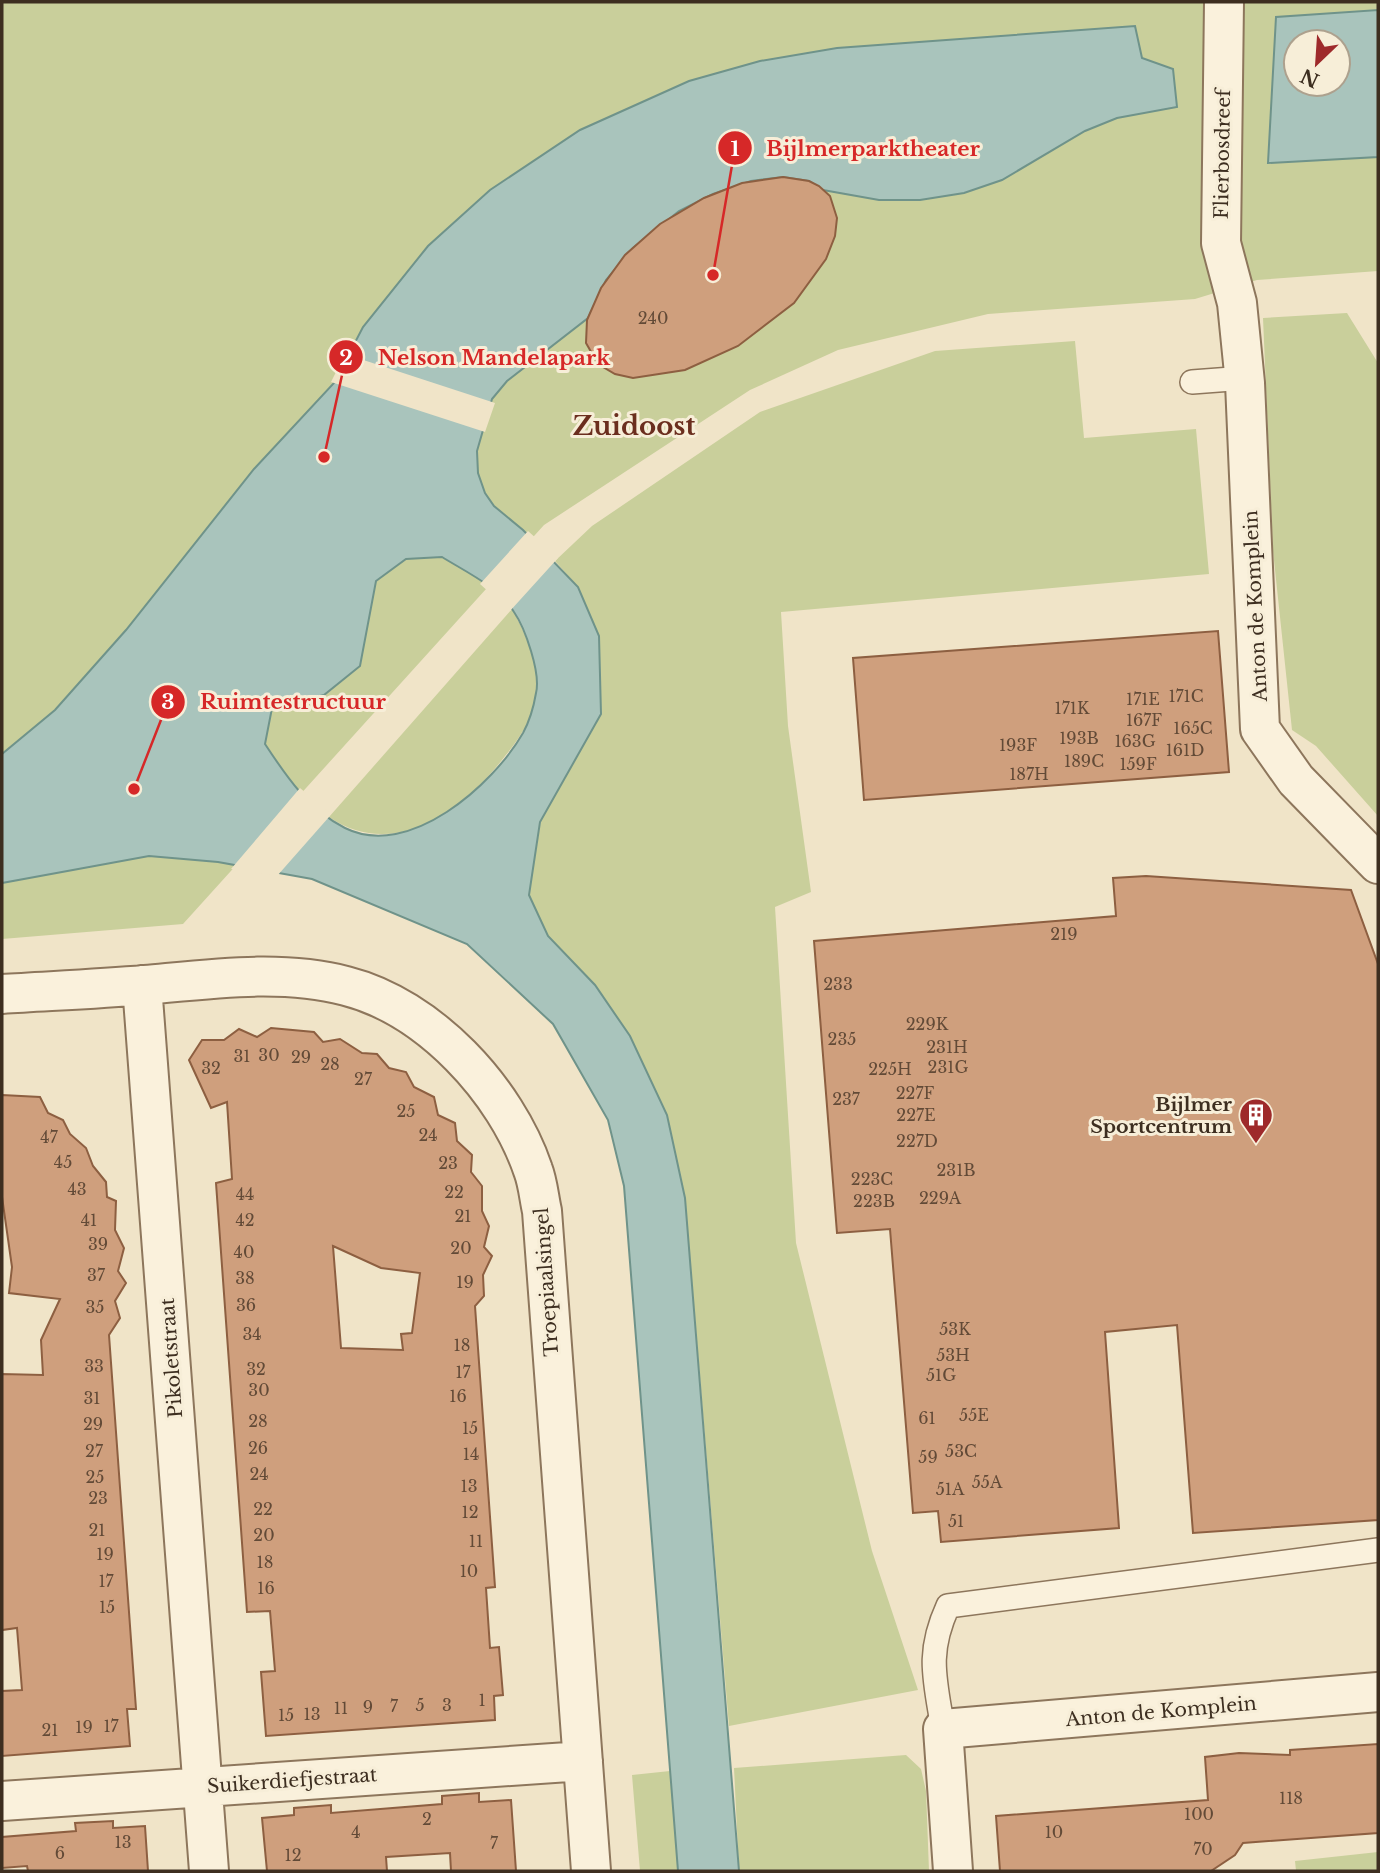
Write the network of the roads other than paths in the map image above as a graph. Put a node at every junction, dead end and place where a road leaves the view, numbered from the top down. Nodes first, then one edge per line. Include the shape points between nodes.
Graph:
1 (1224, 2) edge
2 (1237, 303) joint
3 (1245, 378) junction
4 (1192, 382) dead end
5 (1378, 864) edge
6 (142, 985) junction
7 (2, 994) edge
8 (1378, 1550) edge
9 (1378, 1692) edge
10 (943, 1729) junction
11 (583, 1760) junction
12 (204, 1785) junction
13 (2, 1801) edge
14 (209, 1871) edge
15 (590, 1871) edge
16 (953, 1871) edge

1 - 2 street, Flierbosdreef via 1221,243
2 - 3 street, Anton de Komplein
3 - 4 lane
3 - 5 street, Anton de Komplein via 1261,729 1296,780
6 - 7 street
6 - 11 street, Troepiaalsingel via 287,978 347,986 436,1032 468,1064 505,1114 533,1170 542,1211
6 - 12 street, Pikoletstraat
8 - 10 lane via 948,1606 935,1634 933,1668
9 - 10 street, Anton de Komplein
10 - 16 street
11 - 12 street, Suikerdiefjestraat
11 - 15 street, Troepiaalsingel
12 - 13 street, Suikerdiefjestraat
12 - 14 street, Pikoletstraat

